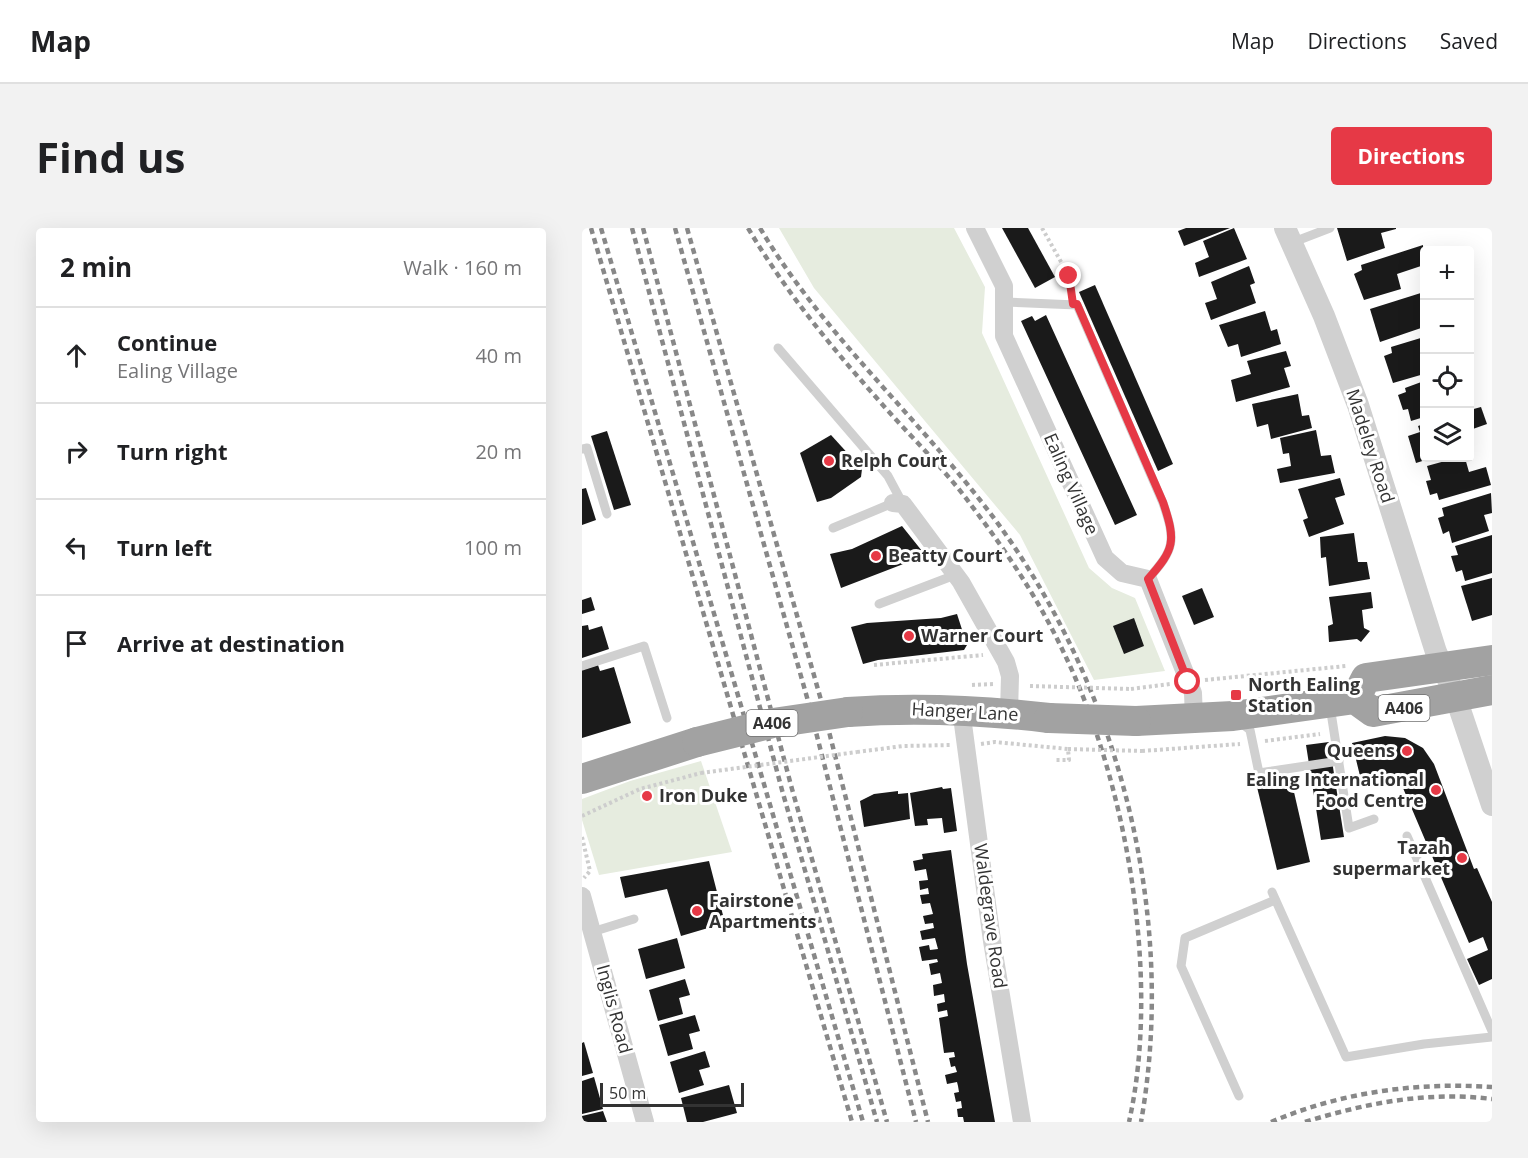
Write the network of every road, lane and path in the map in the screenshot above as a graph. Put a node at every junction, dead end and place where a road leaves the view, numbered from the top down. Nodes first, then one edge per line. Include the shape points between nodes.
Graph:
1 (975, 228) edge
2 (1042, 228) edge
3 (1330, 228) edge
4 (1288, 235) edge
5 (1006, 302) junction
6 (1073, 304) junction
7 (778, 348) dead end
8 (582, 449) edge
9 (898, 503) junction
10 (606, 514) dead end
11 (833, 528) dead end
12 (955, 575) junction
13 (1148, 579) junction
14 (879, 604) dead end
15 (1002, 654) junction
16 (1492, 660) edge
17 (874, 665) dead end
18 (582, 666) edge
19 (1351, 666) dead end
20 (1443, 668) junction
21 (1200, 680) dead end
22 (1176, 683) dead end
23 (1030, 686) dead end
24 (1492, 690) edge
25 (1456, 698) junction
26 (1342, 702) junction
27 (961, 709) junction
28 (1009, 713) junction
29 (1233, 716) junction
30 (667, 718) dead end
31 (1194, 718) junction
32 (1253, 743) junction
33 (986, 744) dead end
34 (954, 745) dead end
35 (1068, 749) junction
36 (1053, 760) dead end
37 (1339, 761) junction
38 (582, 779) edge
39 (1491, 799) edge
40 (582, 816) edge
41 (1374, 819) dead end
42 (1407, 836) dead end
43 (582, 837) edge
44 (582, 881) edge
45 (582, 896) edge
46 (634, 919) dead end
47 (592, 932) junction
48 (1492, 1030) edge
49 (1492, 1037) edge
50 (1239, 1095) dead end
51 (645, 1122) edge
52 (1022, 1122) edge

1 - 5 street, Ealing Village via 999,273
2 - 6 path via 1069,276
3 - 4 lane
4 - 20 street, Madeley Road via 1358,405 1401,548
5 - 6 lane
5 - 13 street, Ealing Village via 1004,336 1099,547 1122,573
6 - 13 lane via 1077,304 1173,531 1170,550
7 - 9 lane via 888,476
8 - 10 lane via 586,448
9 - 11 lane
9 - 12 street
12 - 14 lane
12 - 15 street
13 - 31 street via 1193,693
15 - 17 path
15 - 28 street via 1010,676
16 - 20 highway, A406
18 - 30 lane via 644,646
19 - 21 path
20 - 25 street, Madeley Road
20 - 26 highway, A406 via 1366,678
22 - 23 path, Hanger Lane, bridge via 1131,689
24 - 25 highway, A406
25 - 26 highway, A406 via 1373,712
25 - 39 street, Madeley Road
26 - 29 highway, Hanger Lane / A406
26 - 37 lane
27 - 28 highway, Hanger Lane / A406
27 - 38 highway, Hanger Lane / A406, bridge via 848,712 773,723
27 - 52 street, Waldegrave Road via 992,941
28 - 31 highway, Hanger Lane / A406, bridge via 1136,721
29 - 31 highway, Hanger Lane / A406
29 - 32 lane via 1250,730
32 - 35 path, Hanger Lane, bridge via 1142,751
32 - 37 lane via 1259,773
33 - 35 path, Hanger Lane
34 - 40 path, Hanger Lane, bridge via 903,746 701,773 640,789
35 - 36 path via 1068,760
37 - 41 lane via 1349,828
42 - 48 lane
43 - 44 path via 590,871
45 - 47 street, Inglis Road
46 - 47 lane
47 - 51 street, Inglis Road
49 - 50 lane via 1346,1057 1273,896 1185,938 1181,966

